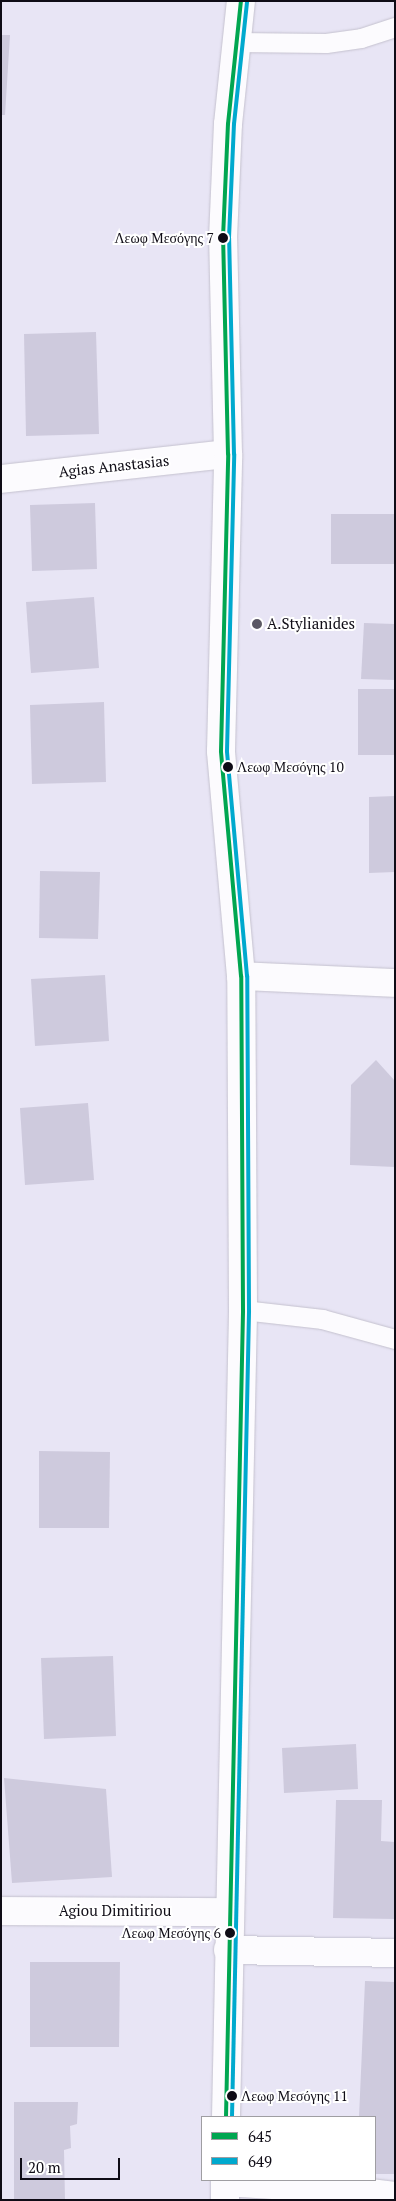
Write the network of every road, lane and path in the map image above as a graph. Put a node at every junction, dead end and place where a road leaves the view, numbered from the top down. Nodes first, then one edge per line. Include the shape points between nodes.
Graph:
1 (241, 1) edge
2 (395, 27) edge
3 (235, 42) junction
4 (228, 454) junction
5 (1, 479) edge
6 (242, 976) junction
7 (395, 982) edge
8 (244, 1310) junction
9 (395, 1339) edge
10 (1, 1911) edge
11 (228, 1912) junction
12 (228, 1950) junction
13 (395, 1953) edge
14 (226, 2116) edge
15 (225, 2187) edge
16 (395, 2196) edge

1 - 3 main road
2 - 3 lane via 361,38 326,43
3 - 4 main road via 223,238
4 - 5 main road, Agias Anastasias
4 - 6 main road via 221,751
6 - 7 main road
6 - 8 main road
8 - 9 lane via 322,1319
8 - 11 main road
10 - 11 main road, Agiou Dimitiriou
11 - 12 main road
12 - 13 main road
12 - 14 main road
15 - 16 main road via 336,2189

